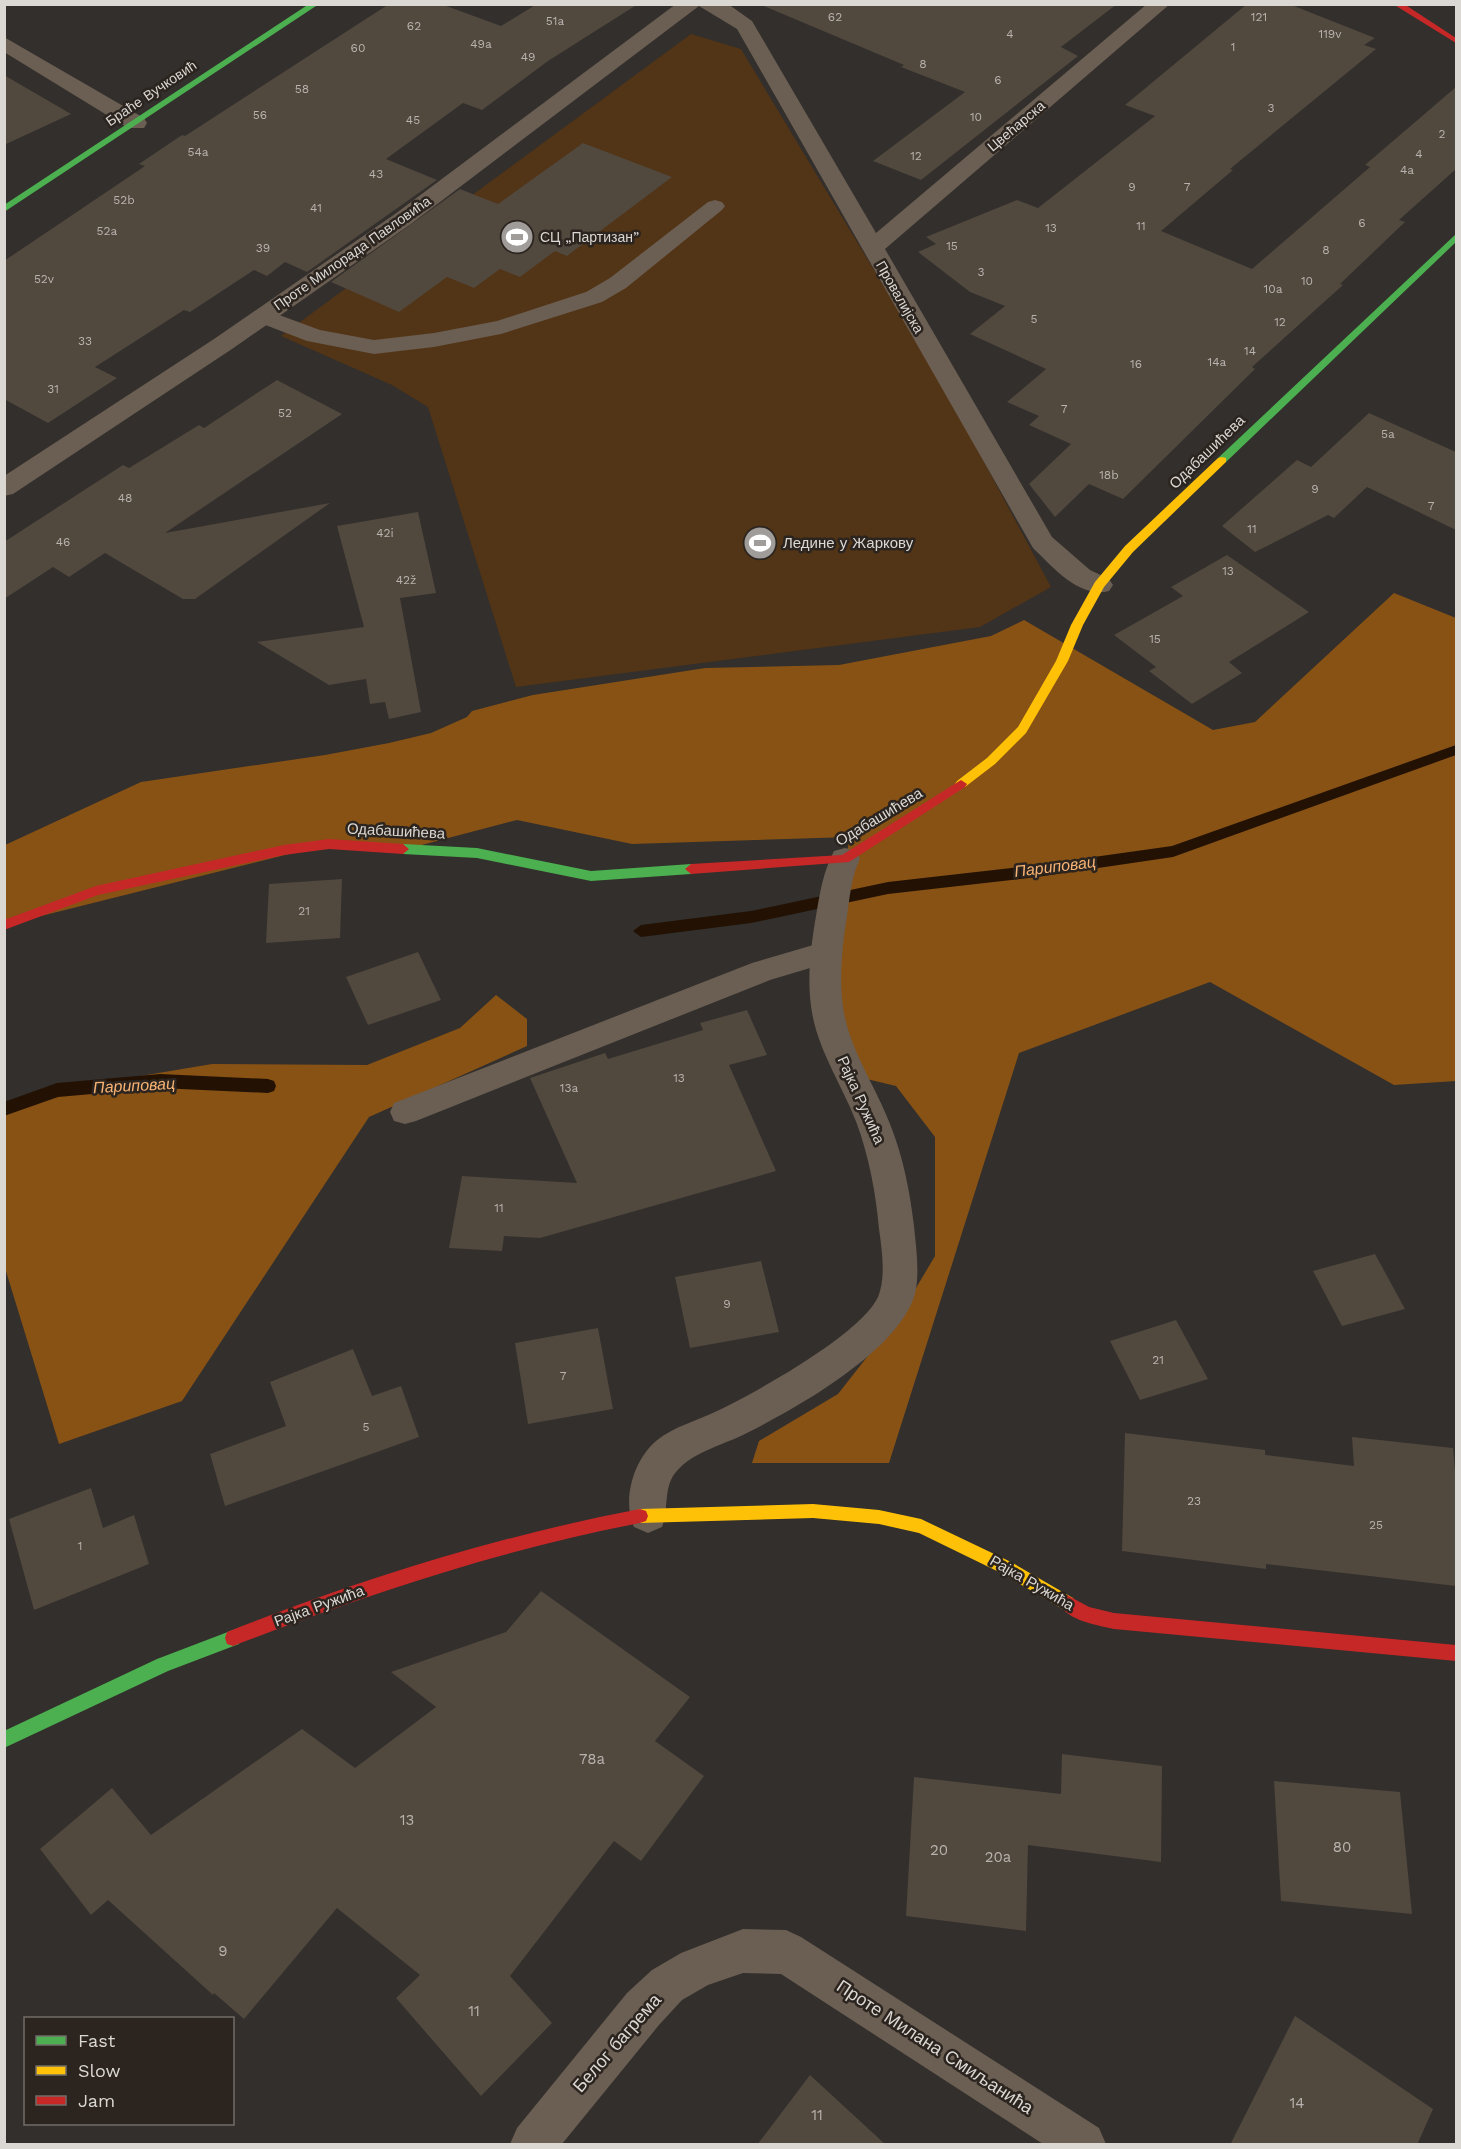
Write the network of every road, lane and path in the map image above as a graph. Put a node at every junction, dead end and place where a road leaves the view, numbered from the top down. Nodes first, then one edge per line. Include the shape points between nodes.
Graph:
1 (315, 4) edge
2 (690, 4) edge
3 (708, 4) edge
4 (1160, 4) edge
5 (1397, 4) edge
6 (1456, 41) edge
7 (4, 43) edge
8 (136, 123) junction
9 (715, 206) dead end
10 (4, 209) edge
11 (1456, 237) edge
12 (872, 248) junction
13 (263, 316) junction
14 (4, 488) edge
15 (1099, 585) junction
16 (842, 865) junction
17 (4, 925) edge
18 (827, 952) junction
19 (405, 1113) dead end
20 (648, 1515) junction
21 (1456, 1653) edge
22 (4, 1740) edge
23 (786, 1952) joint
24 (533, 2145) edge
25 (1083, 2145) edge

1 - 8 street, Браће Вучковић
2 - 13 street, Проте Милорада Павловића via 403,219
3 - 12 street, Провалијска via 745,25
4 - 12 street, Цвећарска
5 - 6 street
7 - 8 street
8 - 10 street, Браће Вучковић
9 - 13 lane via 594,297 501,327 374,347 315,336
11 - 15 street, Одабашићева via 1129,549
12 - 15 street, Провалијска via 1042,542 1080,576
13 - 14 street, Проте Милорада Павловића
15 - 16 street, Одабашићева via 1022,730 956,788
16 - 17 street, Одабашићева via 591,876 477,853 329,844 284,850 96,891
16 - 18 street, Рајка Ружића
18 - 19 lane via 762,971
18 - 20 street, Рајка Ружића via 827,1005 836,1044 884,1155 900,1251 893,1307 833,1361 730,1423 667,1455 651,1478
20 - 21 street, Рајка Ружића via 813,1511 879,1517 921,1526 1005,1567 1086,1614 1114,1621
20 - 22 street, Рајка Ружића via 566,1528 350,1593 163,1665
23 - 24 street, Белог багрема via 743,1951 696,1968 668,1985
23 - 25 street, Проте Милана Смиљанића

